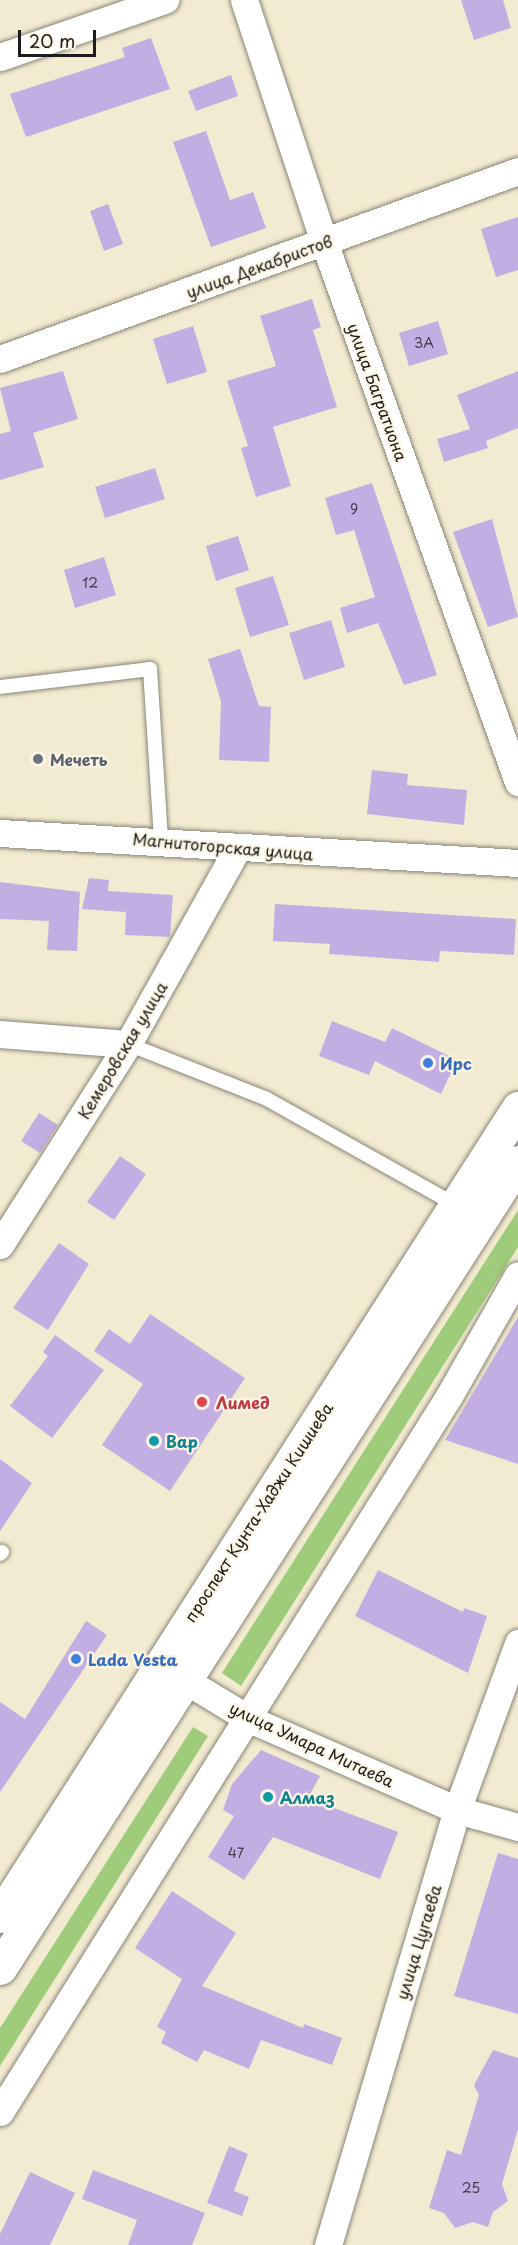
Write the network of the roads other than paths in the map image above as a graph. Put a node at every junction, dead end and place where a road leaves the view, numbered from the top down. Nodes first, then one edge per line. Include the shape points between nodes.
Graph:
1 (165, 0) edge
2 (244, 0) edge
3 (0, 57) edge
4 (518, 171) edge
5 (324, 242) junction
6 (0, 359) edge
7 (0, 687) edge
8 (518, 782) edge
9 (0, 833) edge
10 (161, 840) junction
11 (236, 851) junction
12 (518, 863) edge
13 (0, 1034) edge
14 (128, 1044) junction
15 (518, 1108) edge
16 (518, 1162) edge
17 (456, 1205) junction
18 (0, 1245) edge
19 (518, 1275) edge
20 (199, 1603) junction
21 (518, 1643) edge
22 (183, 1679) junction
23 (249, 1719) junction
24 (458, 1810) junction
25 (518, 1827) edge
26 (5, 1897) edge
27 (0, 1968) edge
28 (0, 2112) edge
29 (328, 2245) edge

1 - 3 street
2 - 5 street, улица Багратиона
4 - 5 street, улица Декабристов
5 - 6 street, улица Декабристов
5 - 8 street, улица Багратиона
7 - 10 lane via 150,669
9 - 10 street, Магнитогорская улица
10 - 11 street, Магнитогорская улица
11 - 12 street, Магнитогорская улица
11 - 14 street, Кемеровская улица
13 - 14 street
14 - 17 lane via 267,1099
14 - 18 street, Кемеровская улица
15 - 17 main road, проспект Кунта-Хаджи Кишиева
16 - 22 main road, проспект Кунта-Хаджи Кишиева
17 - 20 main road, проспект Кунта-Хаджи Кишиева
19 - 23 street
20 - 22 street
20 - 26 main road, проспект Кунта-Хаджи Кишиева
21 - 24 street, улица Цугаева
22 - 23 street, улица Умара Митаева
22 - 27 main road, проспект Кунта-Хаджи Кишиева
23 - 24 street, улица Умара Митаева
23 - 28 street
24 - 25 street, улица Умара Митаева
24 - 29 street, улица Цугаева

